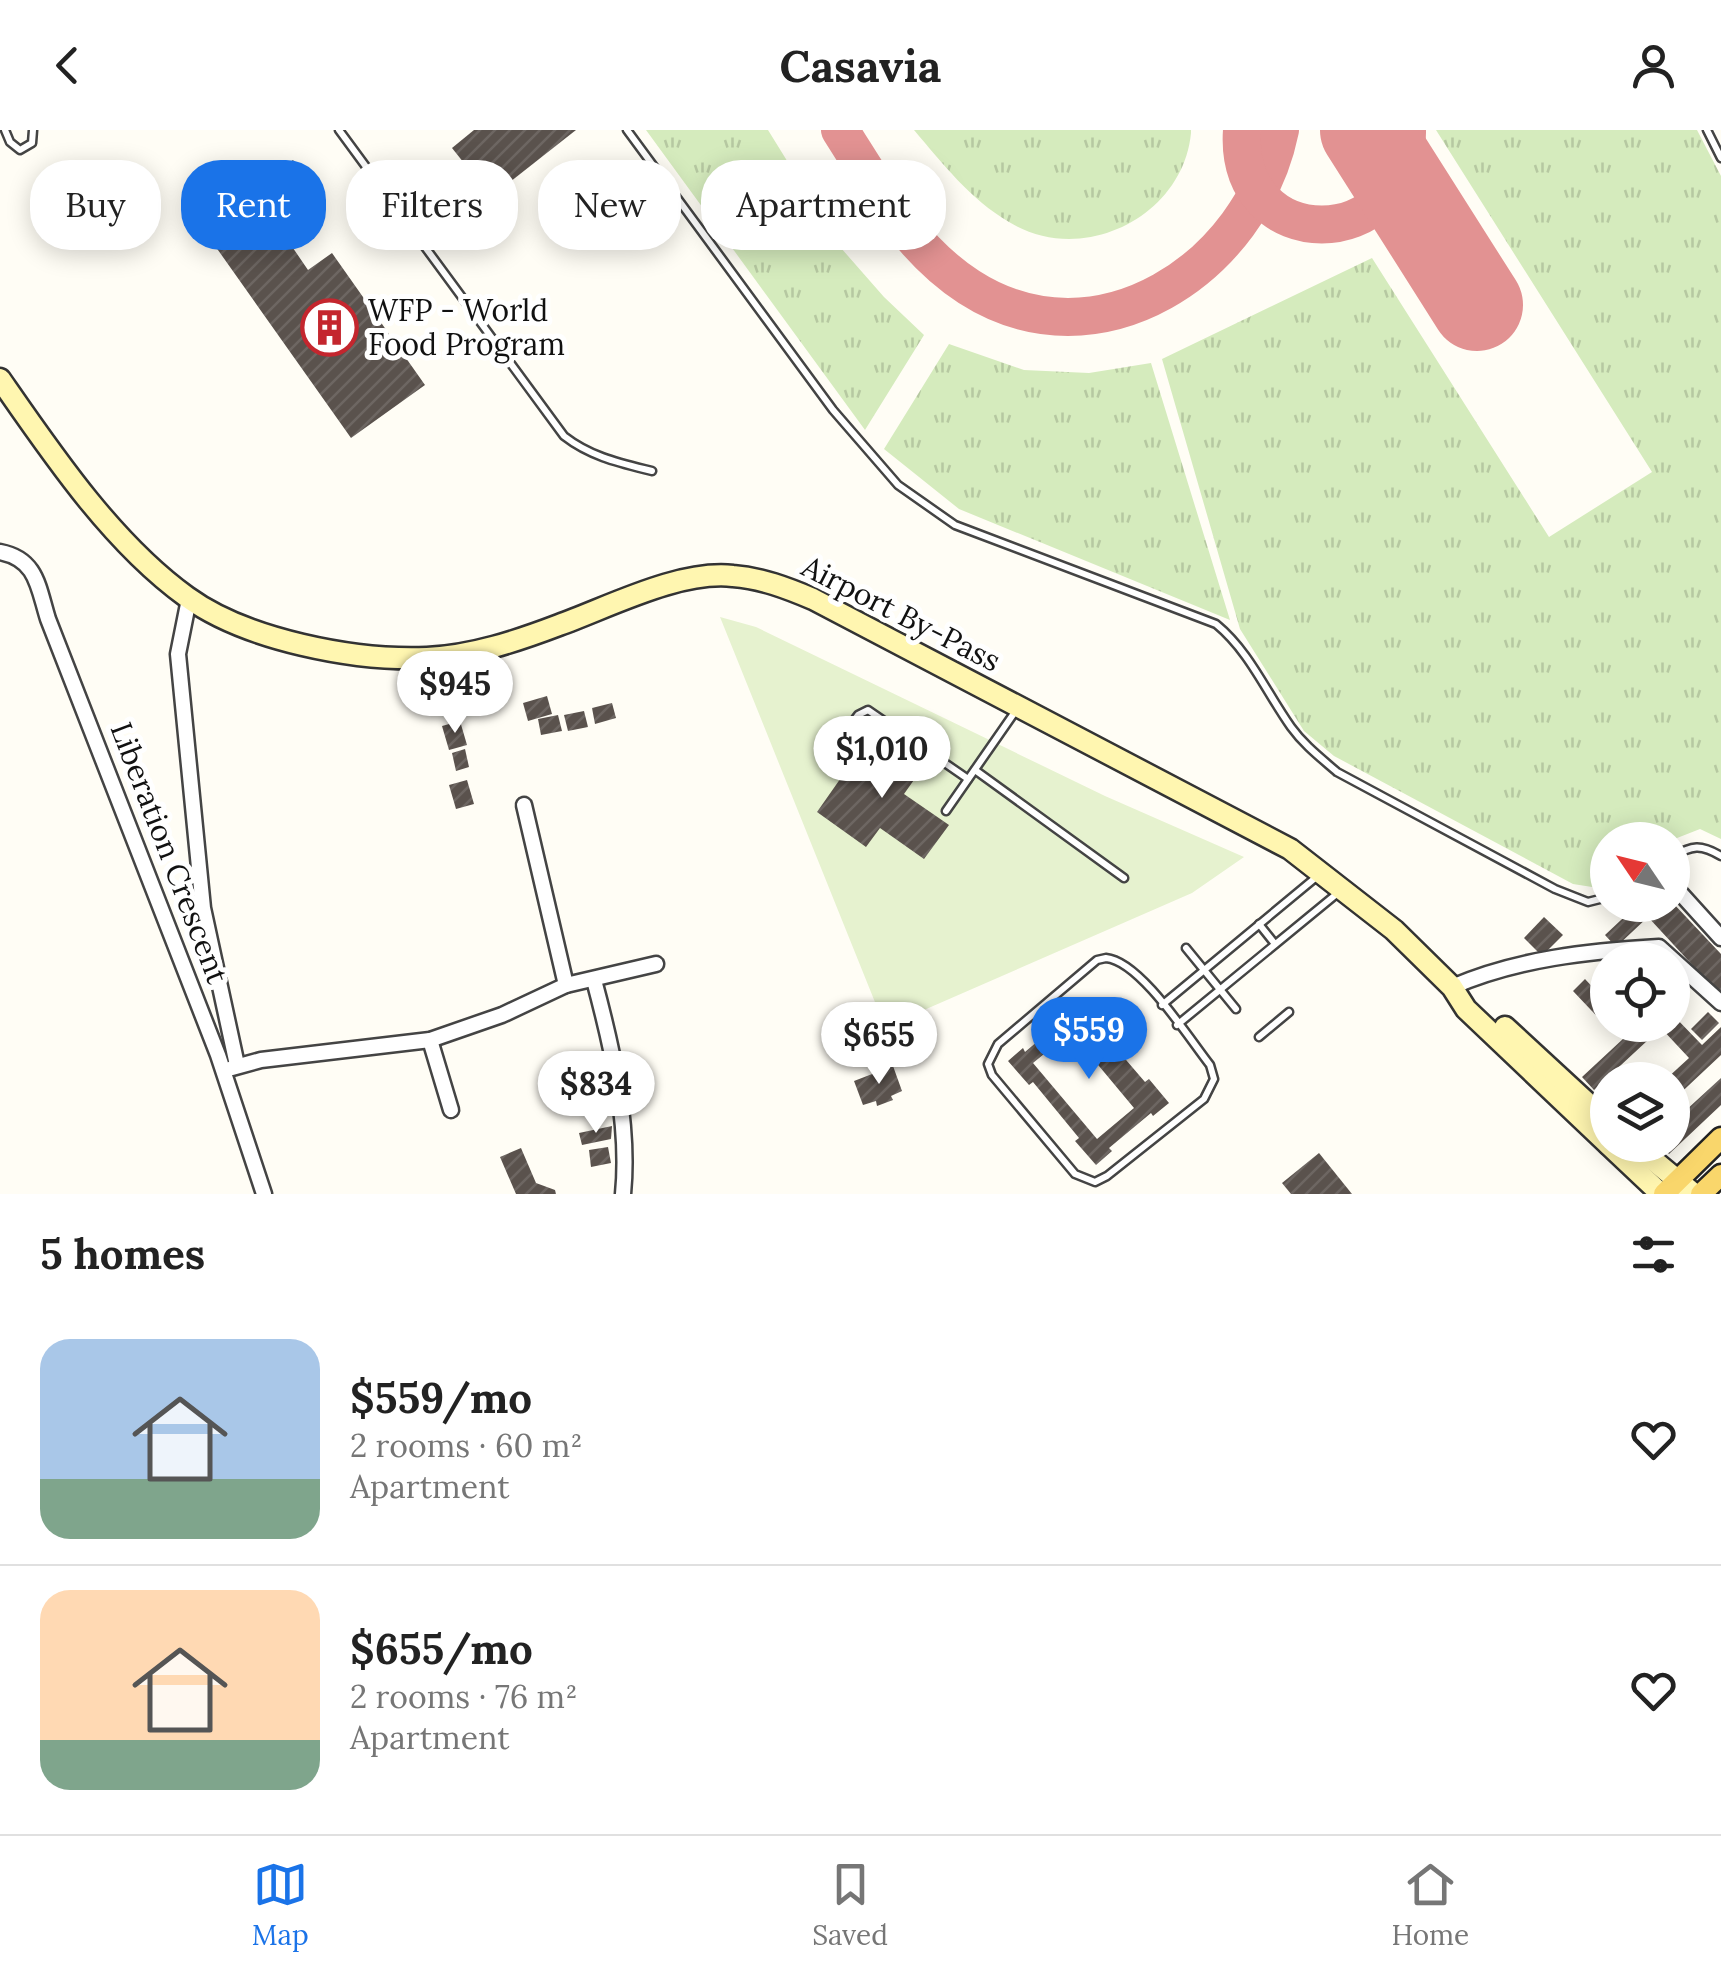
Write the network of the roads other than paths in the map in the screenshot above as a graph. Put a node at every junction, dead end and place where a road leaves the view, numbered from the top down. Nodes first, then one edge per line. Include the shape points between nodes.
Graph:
1 (5, 130) edge
2 (33, 130) edge
3 (339, 130) edge
4 (627, 130) edge
5 (1707, 130) edge
6 (1721, 158) edge
7 (0, 378) edge
8 (652, 472) dead end
9 (0, 552) edge
10 (190, 600) junction
11 (1018, 708) junction
12 (831, 751) dead end
13 (975, 770) junction
14 (968, 779) junction
15 (524, 805) dead end
16 (946, 811) dead end
17 (1690, 847) edge
18 (1721, 856) edge
19 (1321, 874) junction
20 (1124, 878) dead end
21 (1342, 890) junction
22 (1590, 902) edge
23 (1690, 904) edge
24 (1259, 924) junction
25 (1721, 938) edge
26 (1275, 944) junction
27 (1186, 948) dead end
28 (656, 964) dead end
29 (1205, 968) junction
30 (594, 980) junction
31 (566, 985) junction
32 (1452, 987) junction
33 (1222, 989) junction
34 (1721, 1003) edge
35 (1162, 1004) junction
36 (1236, 1010) dead end
37 (1290, 1012) dead end
38 (1178, 1024) junction
39 (1259, 1038) dead end
40 (430, 1040) junction
41 (237, 1065) junction
42 (222, 1073) junction
43 (1590, 1105) edge
44 (451, 1110) dead end
45 (1590, 1127) edge
46 (1721, 1138) edge
47 (1633, 1162) edge
48 (1649, 1162) edge
49 (1721, 1174) edge
50 (1674, 1191) edge
51 (264, 1194) edge
52 (624, 1194) edge
53 (1702, 1194) edge

1 - 2 lane via 20,150 32,143
3 - 8 lane via 564,436 606,460
4 - 22 lane via 833,410 898,485 956,525 1216,624 1248,657 1290,726 1338,772
5 - 6 lane
7 - 10 main road, Airport By-Pass via 93,505
9 - 42 street, Liberation Crescent via 18,556 32,570
10 - 11 main road, Airport By-Pass via 292,641 427,658 474,652 659,588 730,575 812,600
10 - 41 street via 178,654 203,908
11 - 13 lane
11 - 19 main road, Airport By-Pass via 1263,834
12 - 14 lane via 868,710
13 - 14 lane
13 - 20 lane
14 - 16 lane
15 - 31 street
17 - 18 lane
19 - 21 main road, Airport By-Pass
19 - 24 lane
21 - 26 lane
21 - 32 main road, Airport By-Pass
23 - 25 street
24 - 26 lane
24 - 29 lane
26 - 33 lane
27 - 29 lane
28 - 30 street
29 - 33 lane
29 - 35 lane
30 - 31 street
30 - 52 street via 626,1148
31 - 40 street
32 - 34 street via 1512,966 1659,946
32 - 43 main road, Airport By-Pass via 1475,1000
32 - 45 main road, Airport By-Pass via 1466,1009
33 - 36 lane
33 - 38 lane
35 - 38 lane
35 - 38 lane via 1130,967 1114,958 1097,960 998,1044 989,1070 1074,1174 1101,1180 1208,1093 1210,1065
37 - 39 lane
40 - 41 street
40 - 44 street
41 - 42 street
42 - 51 street, Liberation Crescent
46 - 50 main road
47 - 50 main road, Airport By-Pass
48 - 50 main road
49 - 53 main road

